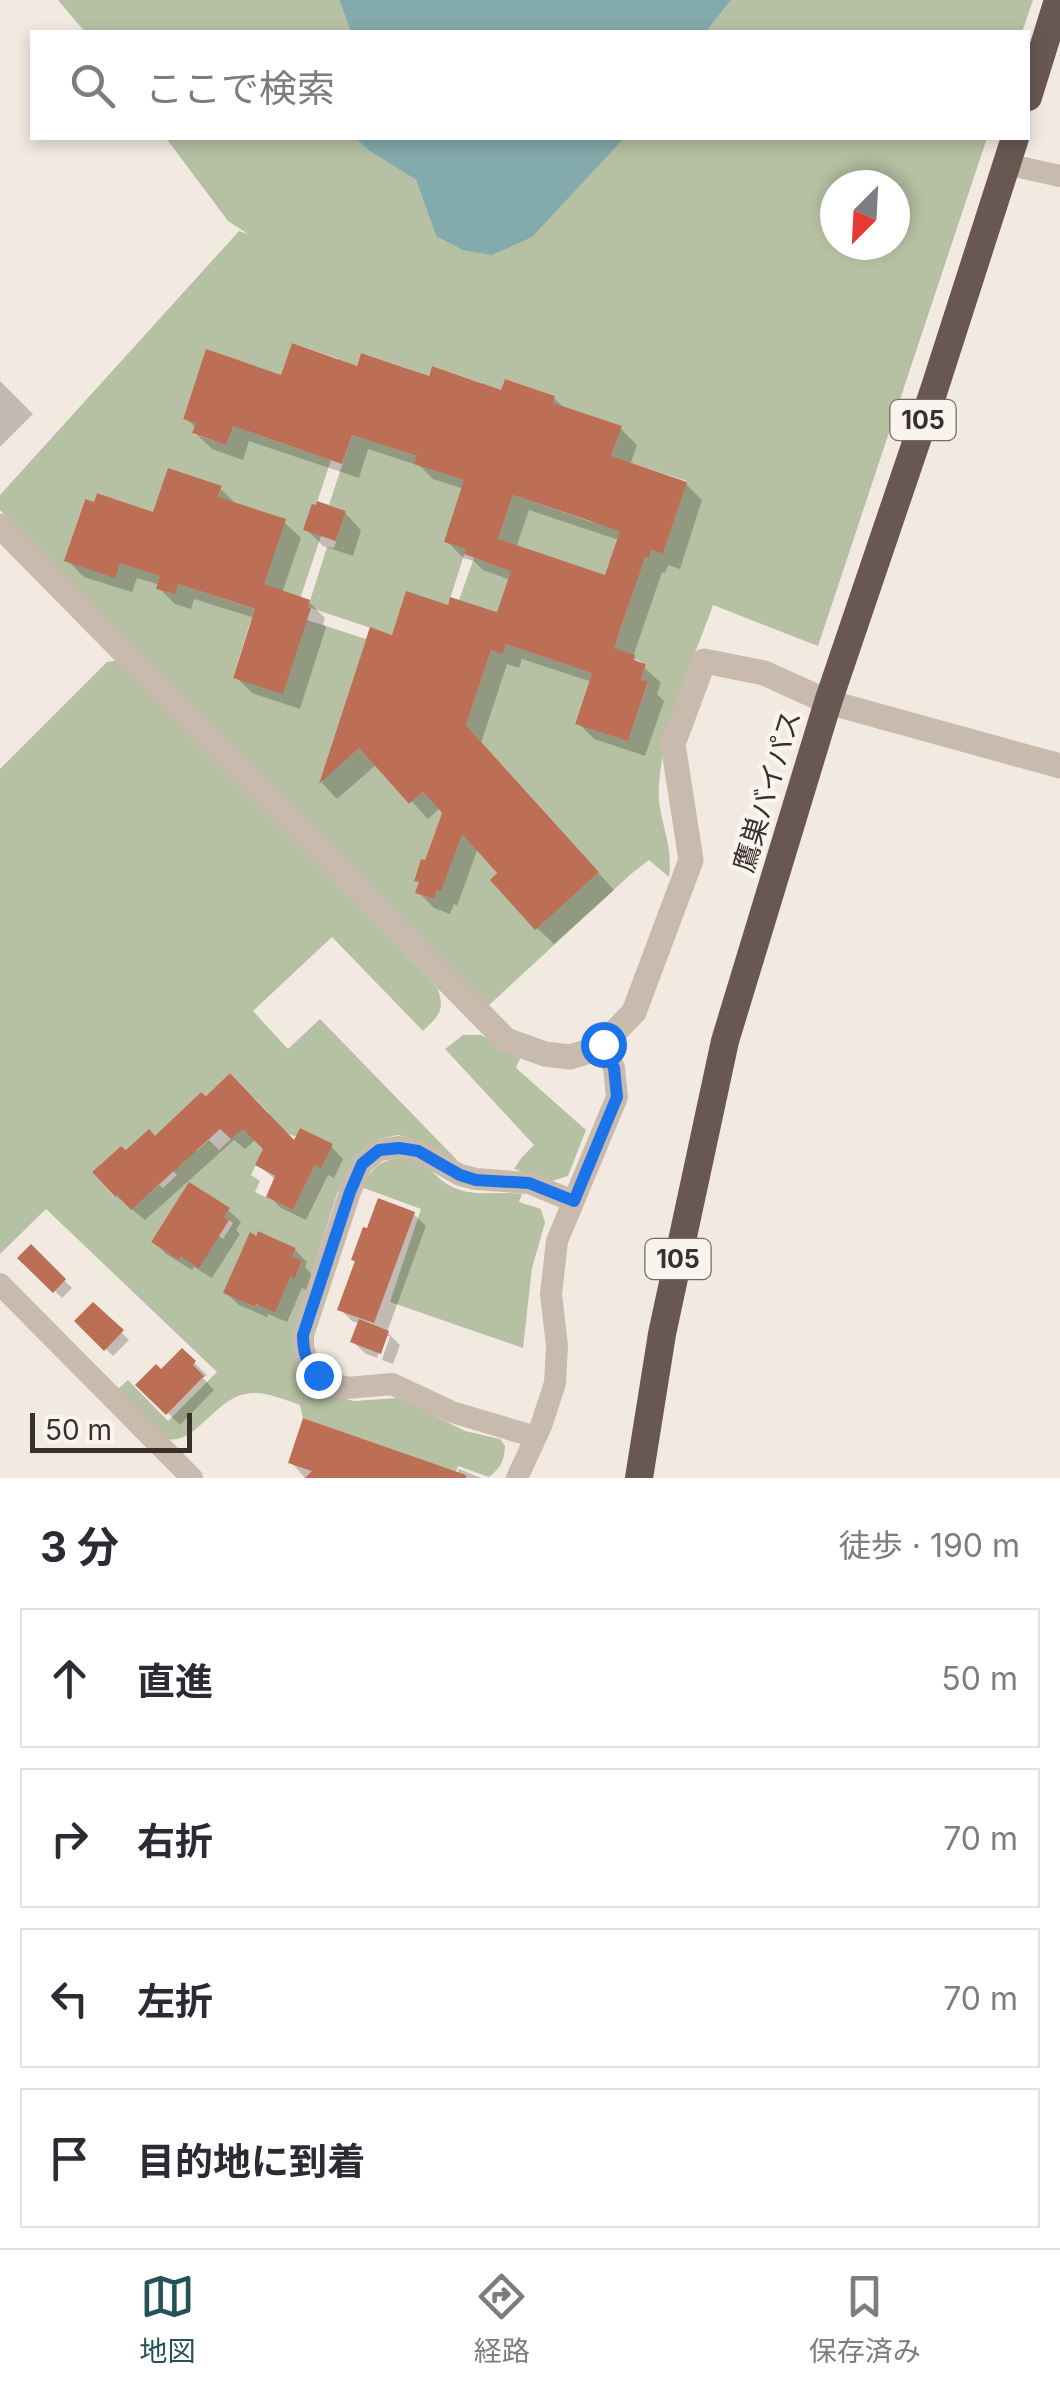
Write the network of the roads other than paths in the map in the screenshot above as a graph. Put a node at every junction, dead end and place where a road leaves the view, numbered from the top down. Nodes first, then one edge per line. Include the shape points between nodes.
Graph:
1 (1058, 0) edge
2 (1030, 91) edge
3 (1010, 151) edge
4 (1060, 176) edge
5 (0, 526) edge
6 (828, 702) junction
7 (1060, 766) edge
8 (603, 1044) junction
9 (574, 1201) junction
10 (0, 1284) edge
11 (536, 1437) junction
12 (192, 1478) edge
13 (517, 1478) edge
14 (639, 1478) edge

1 - 2 highway
3 - 4 street
3 - 6 highway, 鷹巣バイパス / 105
5 - 8 street via 506,1040 570,1057
6 - 7 street
6 - 8 street via 764,673 704,661 673,744 691,860 634,1012
6 - 14 highway, 鷹巣バイパス / 105 via 724,1042
8 - 9 street via 617,1097
9 - 11 street via 557,1241 551,1294 556,1383
9 - 11 street via 529,1183 460,1175 418,1151 379,1150 362,1164 350,1192 303,1335 309,1366 332,1384 392,1384 452,1412
10 - 12 street
11 - 13 street

